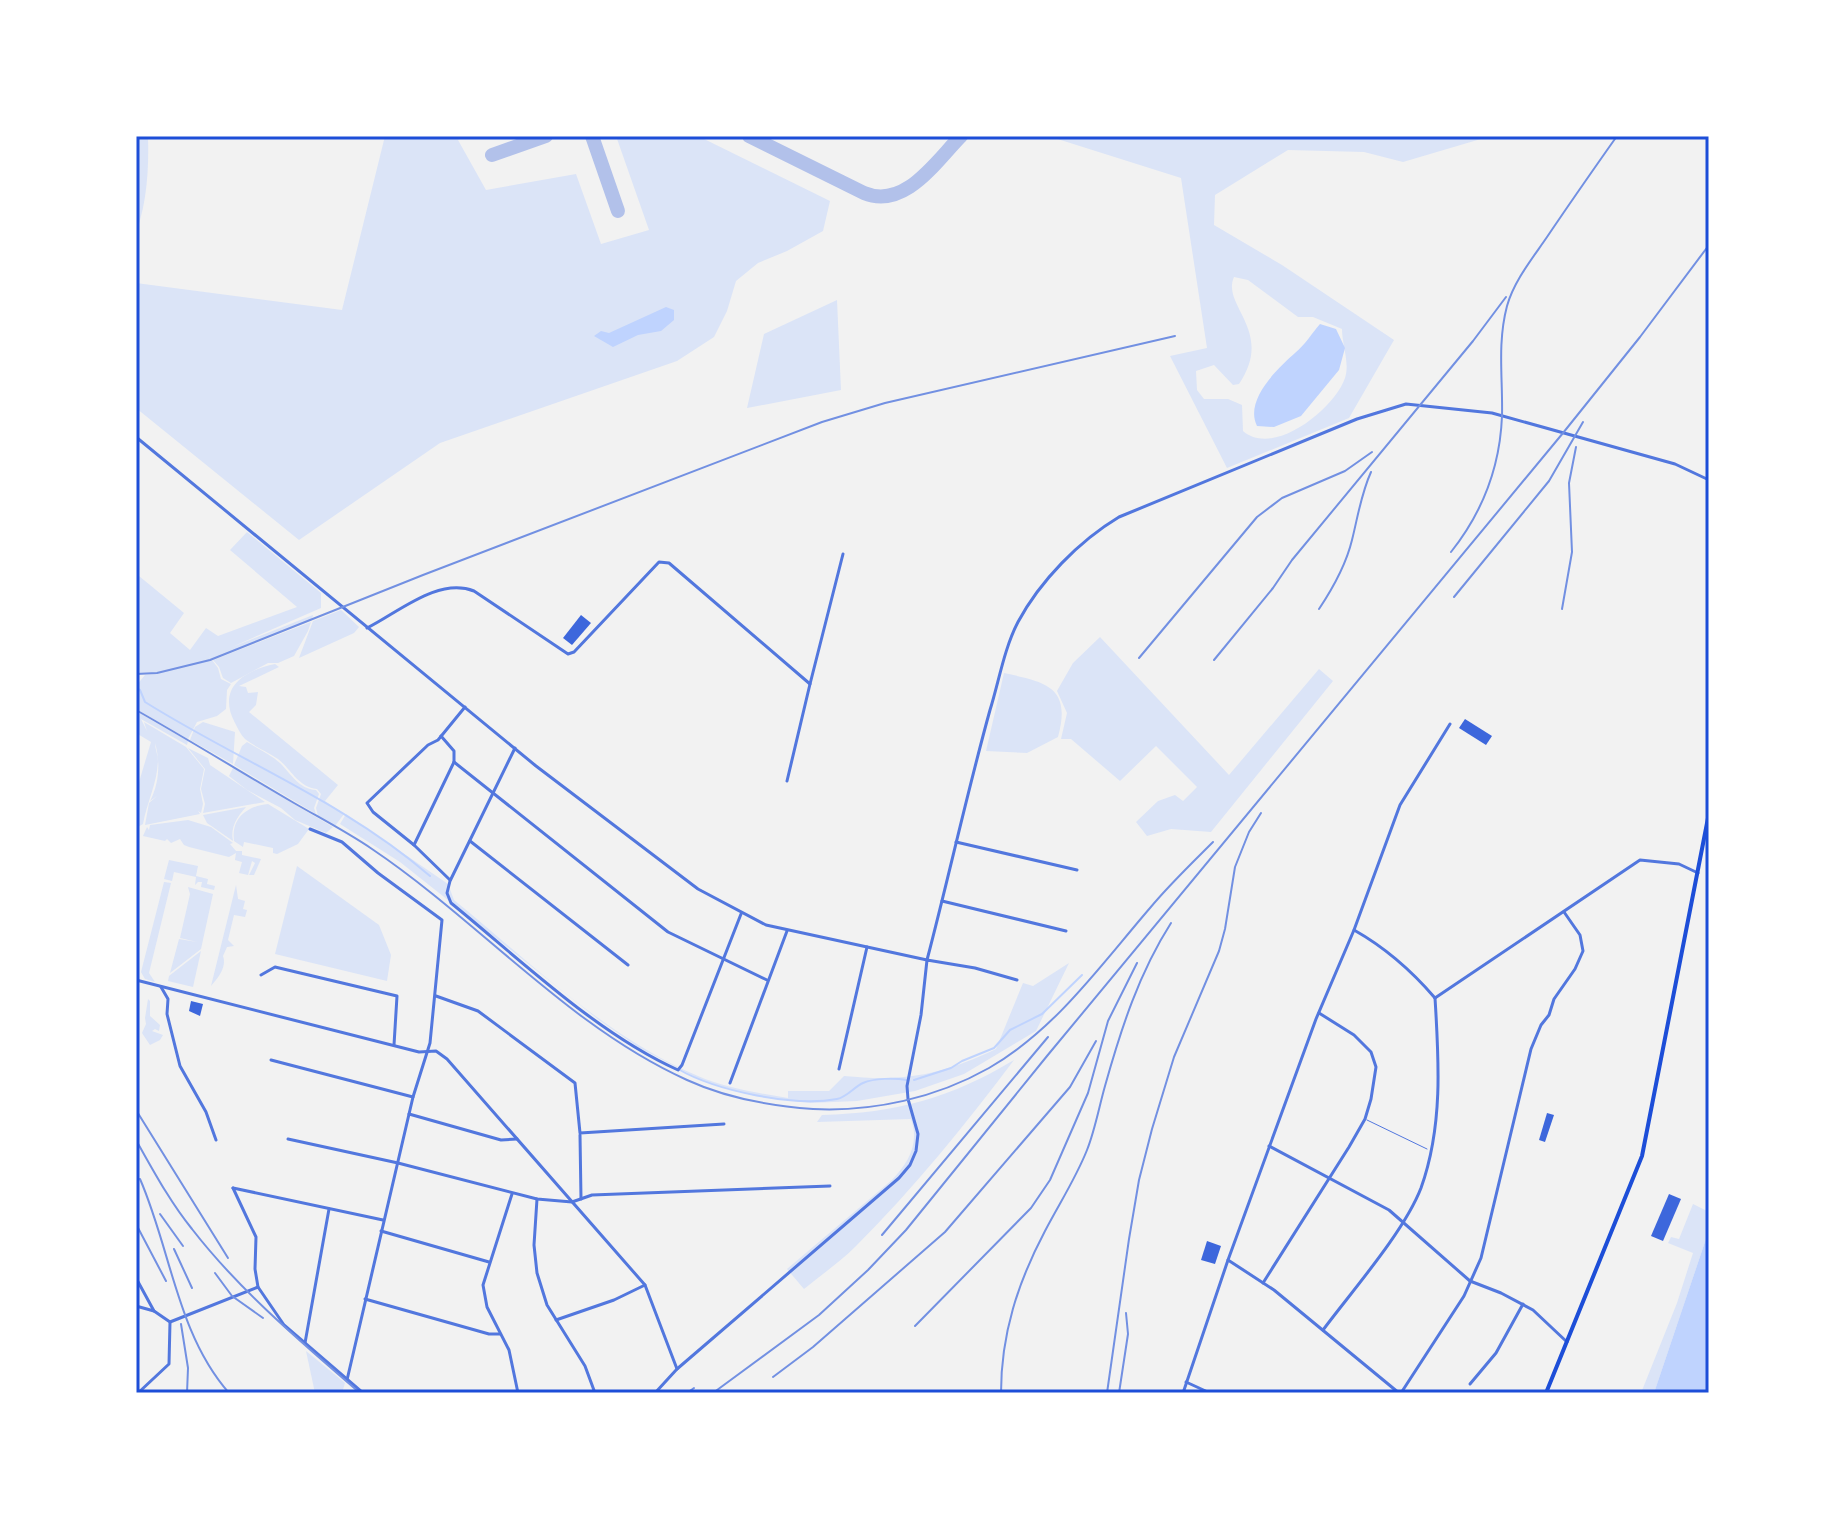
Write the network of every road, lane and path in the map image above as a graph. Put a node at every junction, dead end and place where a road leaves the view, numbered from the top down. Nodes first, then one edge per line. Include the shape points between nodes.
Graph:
1 (136, 437) edge
2 (1709, 480) edge
3 (843, 554) dead end
4 (367, 628) junction
5 (810, 684) junction
6 (465, 707) junction
7 (1450, 724) dead end
8 (441, 736) junction
9 (515, 748) junction
10 (454, 762) junction
11 (787, 781) dead end
12 (492, 792) junction
13 (1709, 813) edge
14 (310, 829) dead end
15 (470, 841) junction
16 (956, 842) junction
17 (414, 845) junction
18 (1077, 870) dead end
19 (1698, 873) junction
20 (450, 881) junction
21 (942, 901) junction
22 (1564, 912) junction
23 (741, 914) junction
24 (1354, 930) junction
25 (787, 931) junction
26 (1066, 931) dead end
27 (867, 947) junction
28 (722, 958) junction
29 (927, 960) junction
30 (628, 965) dead end
31 (261, 975) dead end
32 (136, 980) edge
33 (767, 980) junction
34 (1017, 980) dead end
35 (161, 987) junction
36 (436, 996) junction
37 (1435, 998) junction
38 (1319, 1013) junction
39 (394, 1045) junction
40 (428, 1052) junction
41 (271, 1060) dead end
42 (839, 1069) dead end
43 (730, 1083) dead end
44 (413, 1097) junction
45 (409, 1114) junction
46 (1365, 1119) junction
47 (724, 1124) dead end
48 (580, 1133) junction
49 (288, 1139) dead end
50 (517, 1139) junction
51 (216, 1140) dead end
52 (1269, 1146) junction
53 (1431, 1151) junction
54 (398, 1163) junction
55 (1330, 1178) junction
56 (830, 1186) dead end
57 (512, 1194) junction
58 (537, 1199) junction
59 (581, 1199) junction
60 (572, 1202) junction
61 (329, 1209) junction
62 (383, 1220) junction
63 (1401, 1223) junction
64 (380, 1230) junction
65 (1228, 1260) junction
66 (489, 1262) junction
67 (136, 1278) edge
68 (1470, 1281) junction
69 (1263, 1283) junction
70 (645, 1285) junction
71 (258, 1287) junction
72 (365, 1299) junction
73 (1523, 1304) junction
74 (136, 1306) edge
75 (154, 1311) junction
76 (556, 1320) junction
77 (170, 1322) junction
78 (1323, 1330) junction
79 (500, 1334) junction
80 (1567, 1343) junction
81 (305, 1344) junction
82 (677, 1369) junction
83 (347, 1380) junction
84 (1186, 1382) junction
85 (1470, 1384) dead end
86 (138, 1393) edge
87 (363, 1393) edge
88 (518, 1393) edge
89 (595, 1393) edge
90 (655, 1393) edge
91 (1183, 1393) edge
92 (1210, 1393) edge
93 (1400, 1393) edge
94 (1546, 1393) edge

1 - 4 street
2 - 16 street via 1675,464 1492,413 1406,404 1119,517 1067,559 1017,624
3 - 5 street
4 - 5 street via 441,588 460,586 568,654 659,562 669,563
4 - 6 street
5 - 11 street
6 - 8 street
6 - 9 street
7 - 24 street via 1400,805
8 - 10 street via 454,751
8 - 17 street via 367,803
9 - 12 street
9 - 23 street via 682,879
10 - 12 street
10 - 17 street
12 - 15 street
12 - 28 street via 668,932
13 - 19 main road
14 - 36 street via 342,842 442,920
15 - 20 street
15 - 30 street
16 - 18 street
16 - 21 street
17 - 20 street
19 - 22 street via 1679,864 1640,860
19 - 80 main road via 1642,1156
20 - 28 street via 451,903 596,1021 678,1070
21 - 26 street
21 - 29 street
22 - 37 street
22 - 68 street via 1580,935 1583,951 1531,1049 1481,1258
23 - 25 street
23 - 28 street
24 - 37 street via 1409,968
24 - 38 street
25 - 27 street
25 - 33 street
27 - 29 street
27 - 42 street
28 - 33 street
29 - 34 street
29 - 82 street via 907,1086 918,1134 910,1165
31 - 39 street via 275,967 397,996
32 - 35 street
33 - 43 street
35 - 39 street
35 - 51 street via 180,1066
36 - 40 street
36 - 48 street via 478,1011 575,1083
37 - 53 street via 1439,1082
38 - 46 street via 1371,1052 1376,1067
38 - 52 street
39 - 40 street
40 - 44 street
40 - 50 street via 447,1059
41 - 44 street
44 - 45 street
45 - 50 street via 501,1140
45 - 54 street
46 - 53 lane
46 - 55 street
47 - 48 street
48 - 59 street
49 - 54 street
50 - 60 street
52 - 55 street
52 - 65 street
53 - 63 street via 1420,1189
54 - 57 street
54 - 62 street
55 - 63 street via 1389,1210
55 - 69 street
56 - 59 street
57 - 58 street
57 - 66 street
58 - 60 street
58 - 76 street via 537,1273
59 - 60 street
60 - 70 street
61 - 62 street
61 - 71 street via 233,1188 256,1237
61 - 81 street
62 - 64 street
63 - 68 street
63 - 78 street
64 - 66 street
64 - 72 street
65 - 69 street
65 - 84 street
66 - 79 street via 484,1296
67 - 75 street
68 - 73 street
68 - 93 street
69 - 78 street
70 - 76 street
70 - 82 street
71 - 77 street
71 - 81 street via 284,1325
72 - 79 street
72 - 83 street
73 - 80 street
73 - 85 street via 1496,1353
74 - 75 street
75 - 77 street
76 - 89 street
77 - 86 street via 169,1364
78 - 93 street
79 - 88 street
80 - 94 main road
81 - 83 street
82 - 90 street
83 - 87 street
84 - 91 street
84 - 92 street

